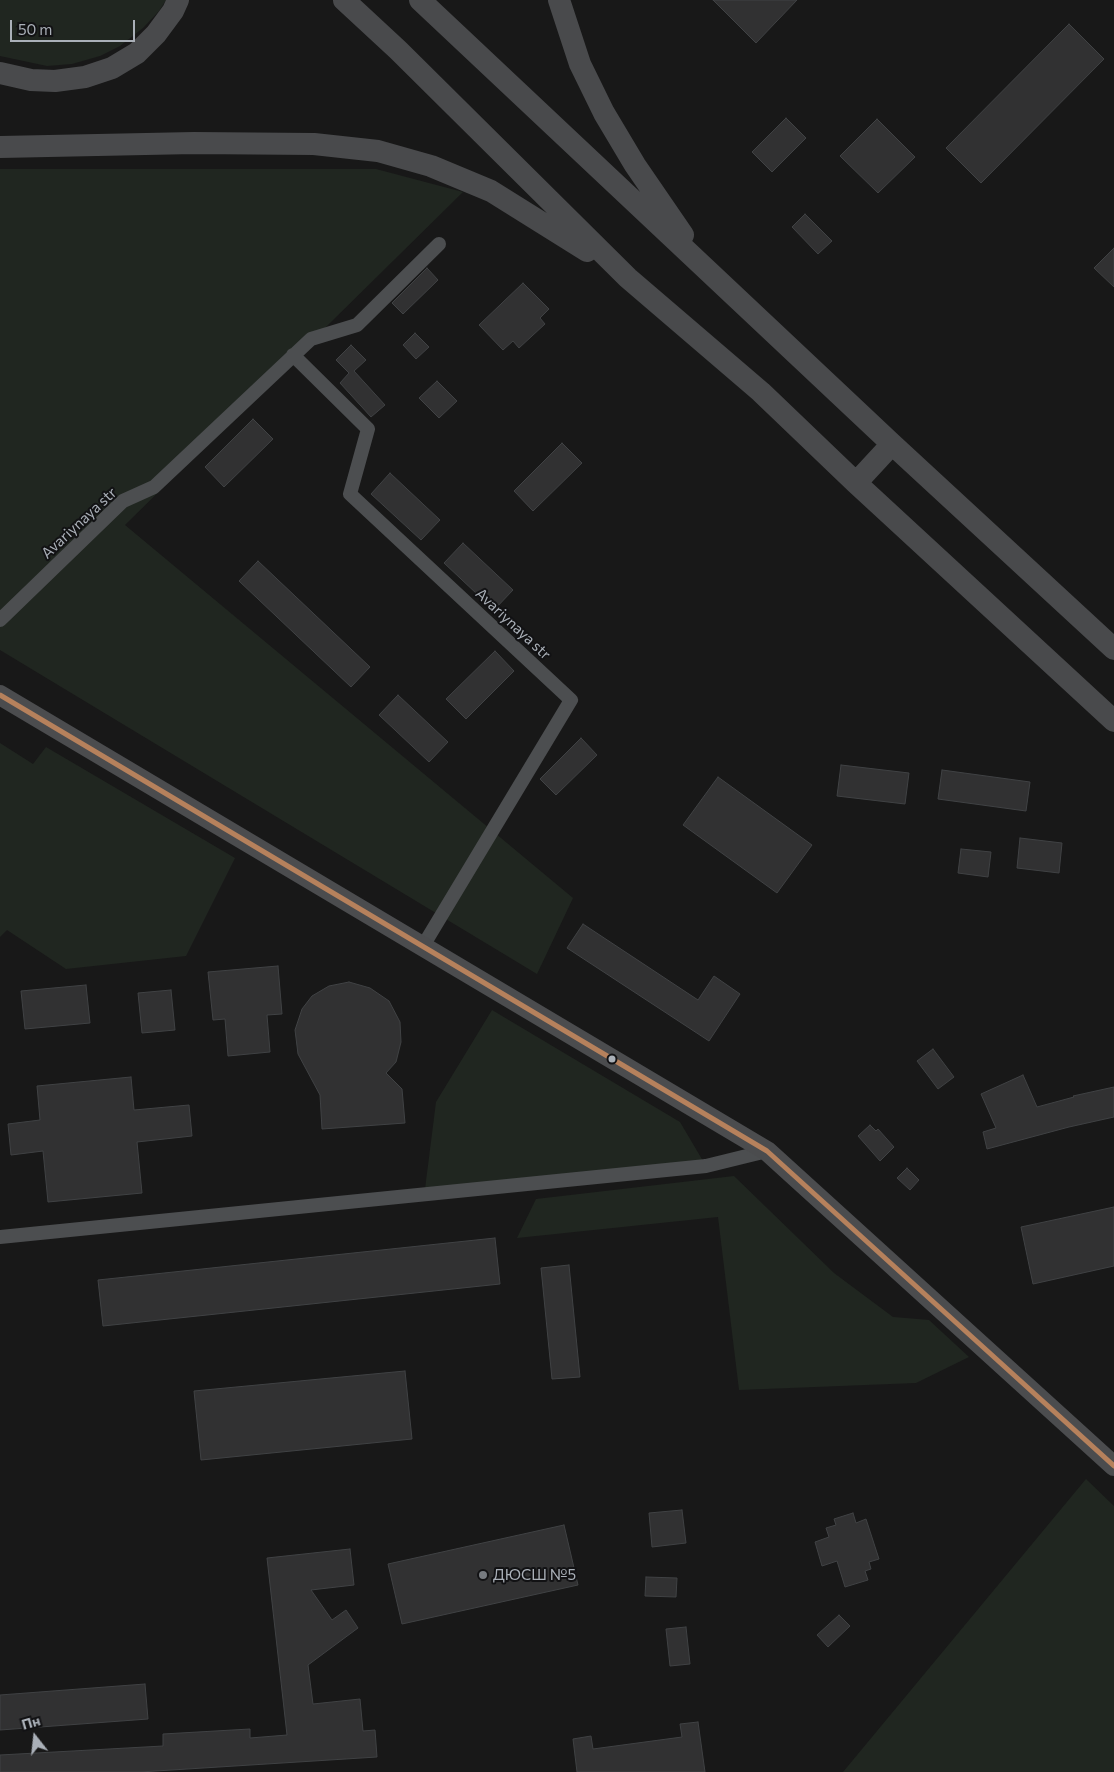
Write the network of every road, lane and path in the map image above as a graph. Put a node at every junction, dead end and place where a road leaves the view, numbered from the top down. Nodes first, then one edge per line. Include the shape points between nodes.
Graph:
1 (178, 0) edge
2 (344, 0) edge
3 (420, 0) edge
4 (559, 0) edge
5 (0, 73) edge
6 (0, 147) edge
7 (439, 244) dead end
8 (708, 271) junction
9 (628, 278) junction
10 (293, 355) junction
11 (892, 444) junction
12 (856, 483) junction
13 (0, 620) edge
14 (1114, 649) edge
15 (0, 695) edge
16 (1114, 721) edge
17 (423, 946) junction
18 (767, 1151) junction
19 (0, 1237) edge
20 (1114, 1466) edge

1 - 5 main road via 150,40 137,53 112,68 85,77 55,81
2 - 9 main road
3 - 8 main road
4 - 8 main road via 580,64 604,114
6 - 9 main road via 314,144 378,151 431,166 492,191
7 - 10 street, Avariynaya str via 357,325 310,339
8 - 11 main road
9 - 12 main road via 761,392
10 - 13 street, Avariynaya str via 154,487 123,501
10 - 17 street, Avariynaya str via 368,429 350,494 572,700
11 - 12 main road
11 - 14 main road
12 - 16 main road
15 - 17 main road
17 - 18 main road
18 - 19 street via 696,1167
18 - 20 main road

